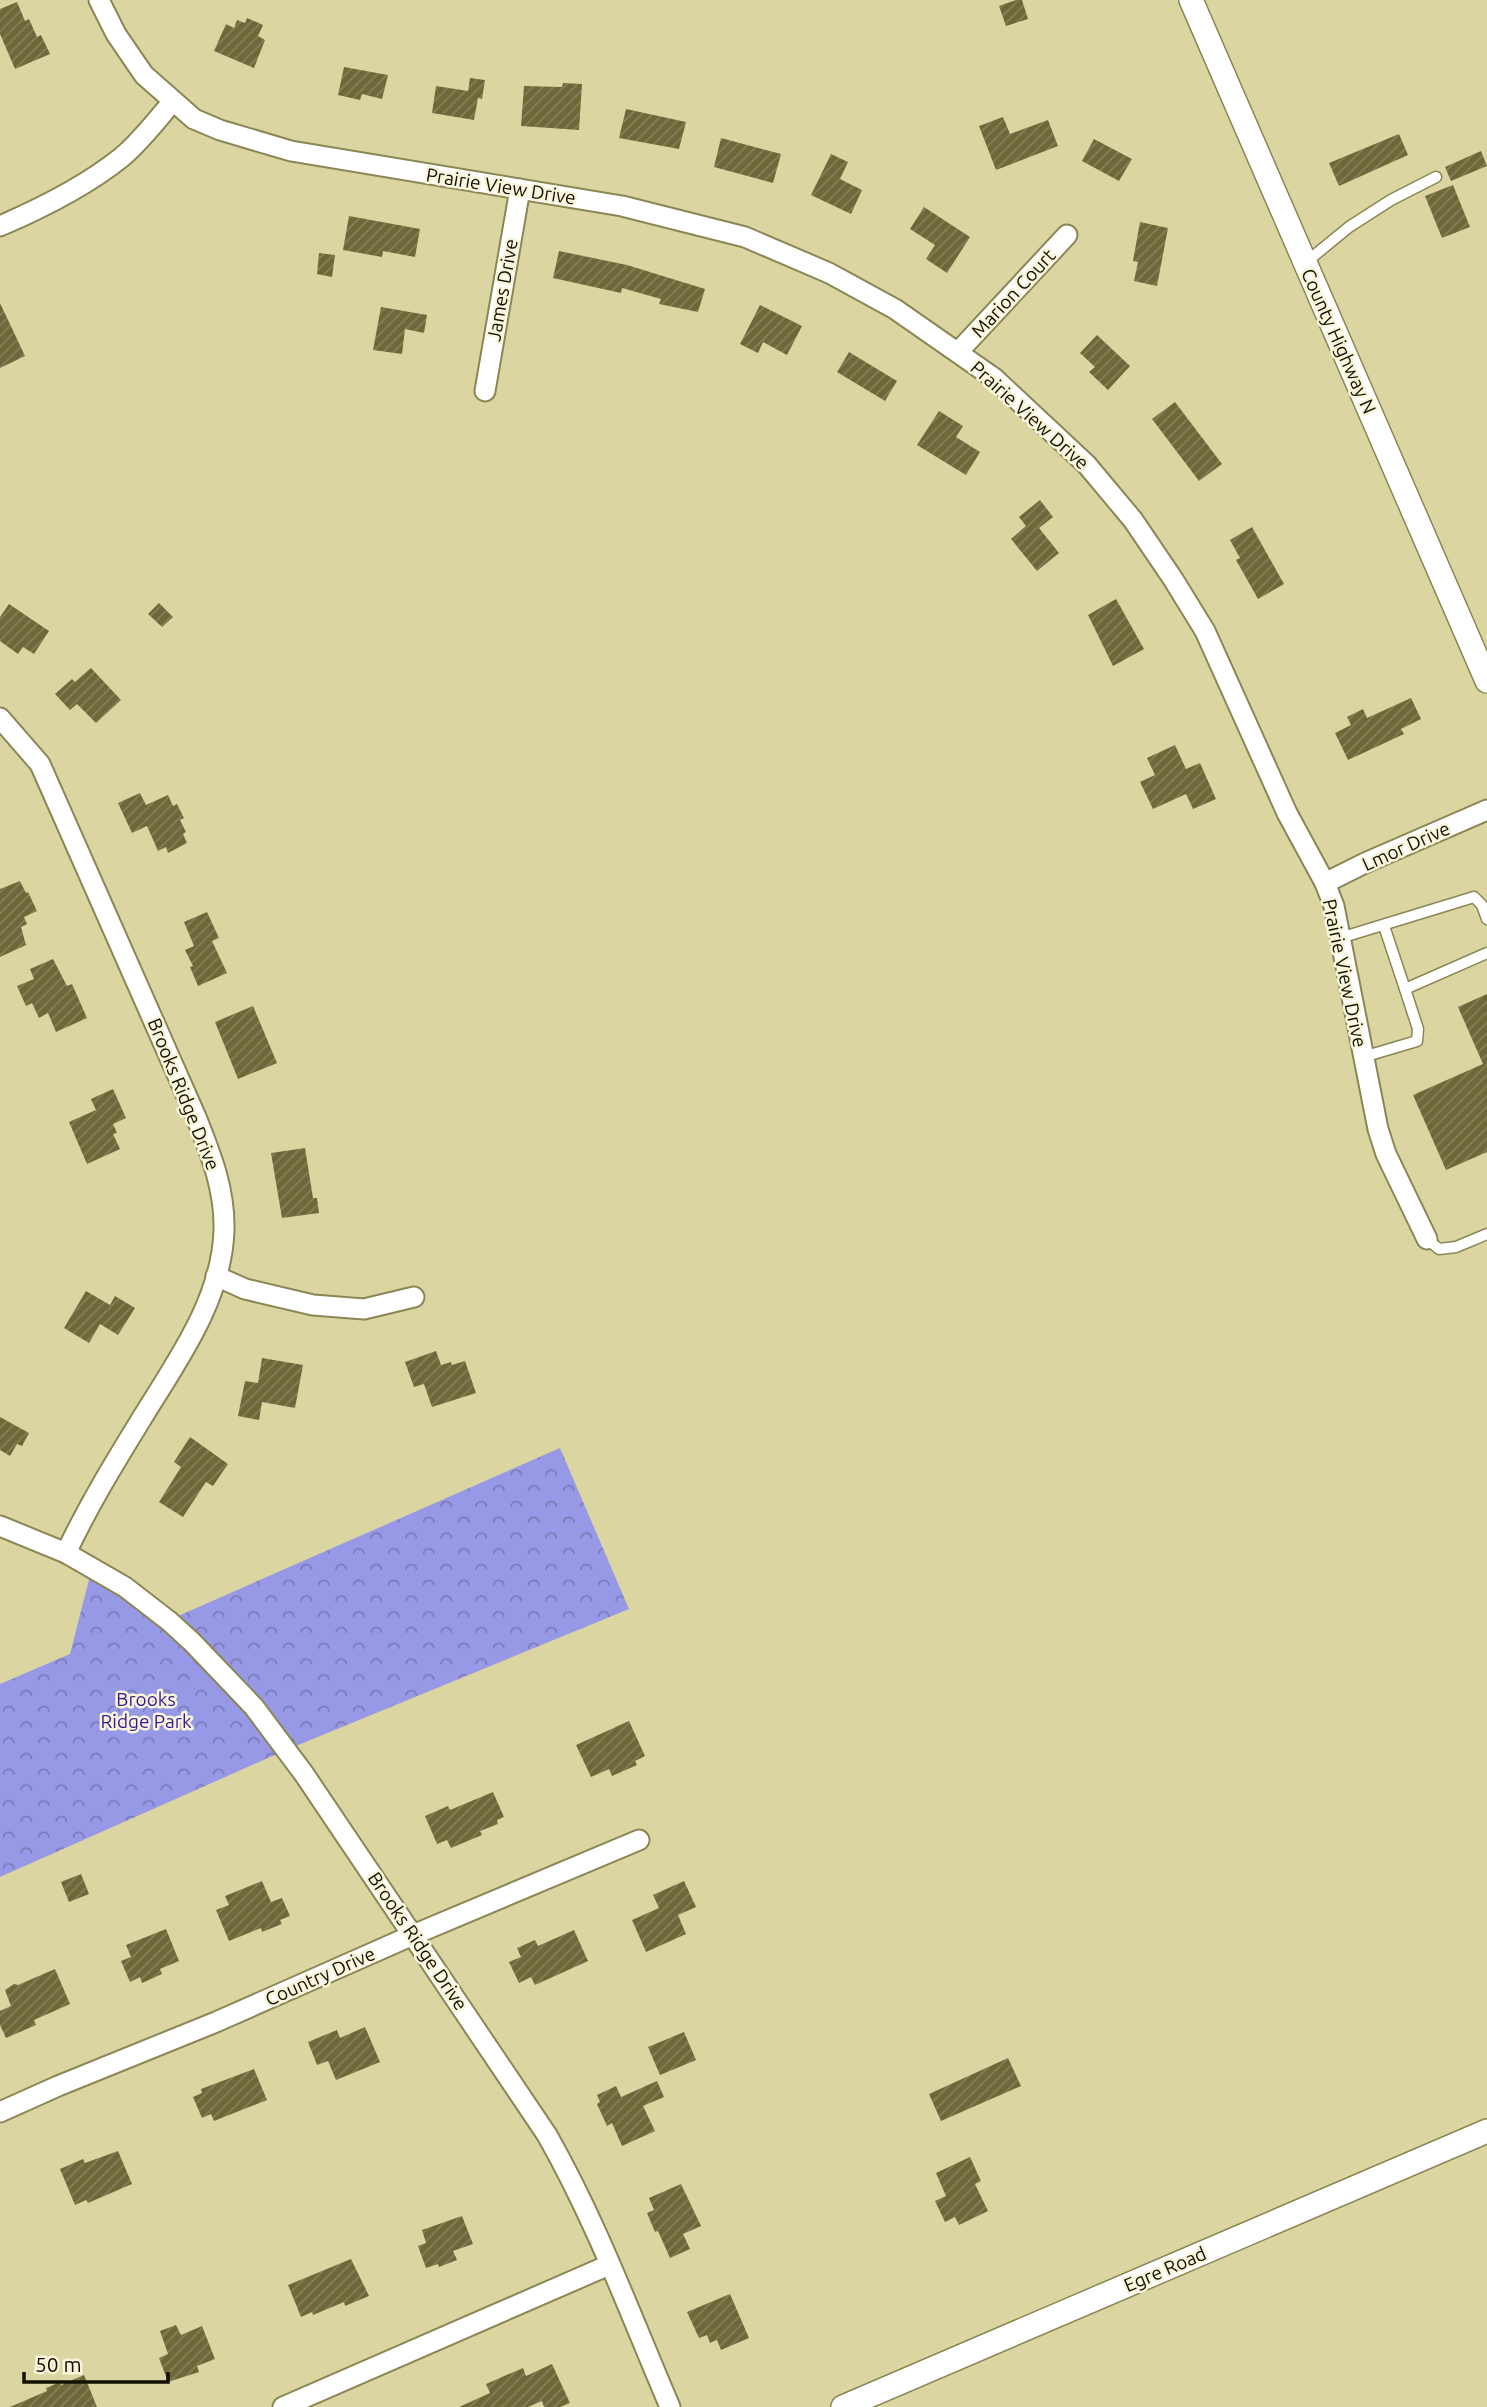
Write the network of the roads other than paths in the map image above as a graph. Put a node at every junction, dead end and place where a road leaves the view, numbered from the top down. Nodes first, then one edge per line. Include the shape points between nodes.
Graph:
1 (99, 0) edge
2 (1191, 0) edge
3 (173, 101) junction
4 (1436, 177) dead end
5 (520, 189) junction
6 (0, 226) edge
7 (1067, 235) dead end
8 (1305, 263) junction
9 (958, 352) junction
10 (485, 391) dead end
11 (1487, 681) edge
12 (0, 718) edge
13 (1487, 810) edge
14 (1325, 883) junction
15 (1487, 919) edge
16 (1384, 926) junction
17 (1340, 938) junction
18 (1487, 953) edge
19 (1405, 989) junction
20 (1363, 1057) junction
21 (1487, 1234) edge
22 (1427, 1239) joint
23 (216, 1276) junction
24 (414, 1297) dead end
25 (0, 1526) edge
26 (66, 1553) junction
27 (639, 1840) dead end
28 (413, 1935) junction
29 (0, 2112) edge
30 (1487, 2131) edge
31 (609, 2265) junction
32 (283, 2407) edge
33 (670, 2407) edge
34 (843, 2407) edge

1 - 3 street, Prairie View Drive via 144,75
2 - 8 street, County Highway N
3 - 5 street, Prairie View Drive via 194,119 291,151
3 - 6 street via 122,157 31,213
4 - 8 lane via 1349,227
5 - 9 street, Prairie View Drive via 622,206 745,237 862,291
5 - 10 street, James Drive
7 - 9 street, Marion Court
8 - 11 street, County Highway N
9 - 14 street, Prairie View Drive via 994,378 1087,465 1133,520 1205,631 1287,813
12 - 23 street, Brooks Ridge Drive via 40,764 215,1164 224,1227
13 - 14 street, Lmor Drive
14 - 17 street, Prairie View Drive
15 - 16 lane via 1474,897
16 - 17 lane
16 - 19 lane
17 - 20 street, Prairie View Drive
18 - 19 lane
19 - 20 lane via 1418,1029 1417,1041
20 - 22 street, Prairie View Drive via 1386,1154
21 - 22 lane via 1438,1249
23 - 24 street via 245,1289 313,1305 364,1309
23 - 26 street, Brooks Ridge Drive via 180,1357
25 - 26 street, Brooks Ridge Drive
26 - 28 street, Brooks Ridge Drive via 125,1587 169,1620 254,1707
27 - 28 street, Country Drive
28 - 29 street, Country Drive
28 - 31 street, Brooks Ridge Drive via 547,2135
30 - 34 street, Egre Road
31 - 32 street
31 - 33 street, Brooks Ridge Drive

